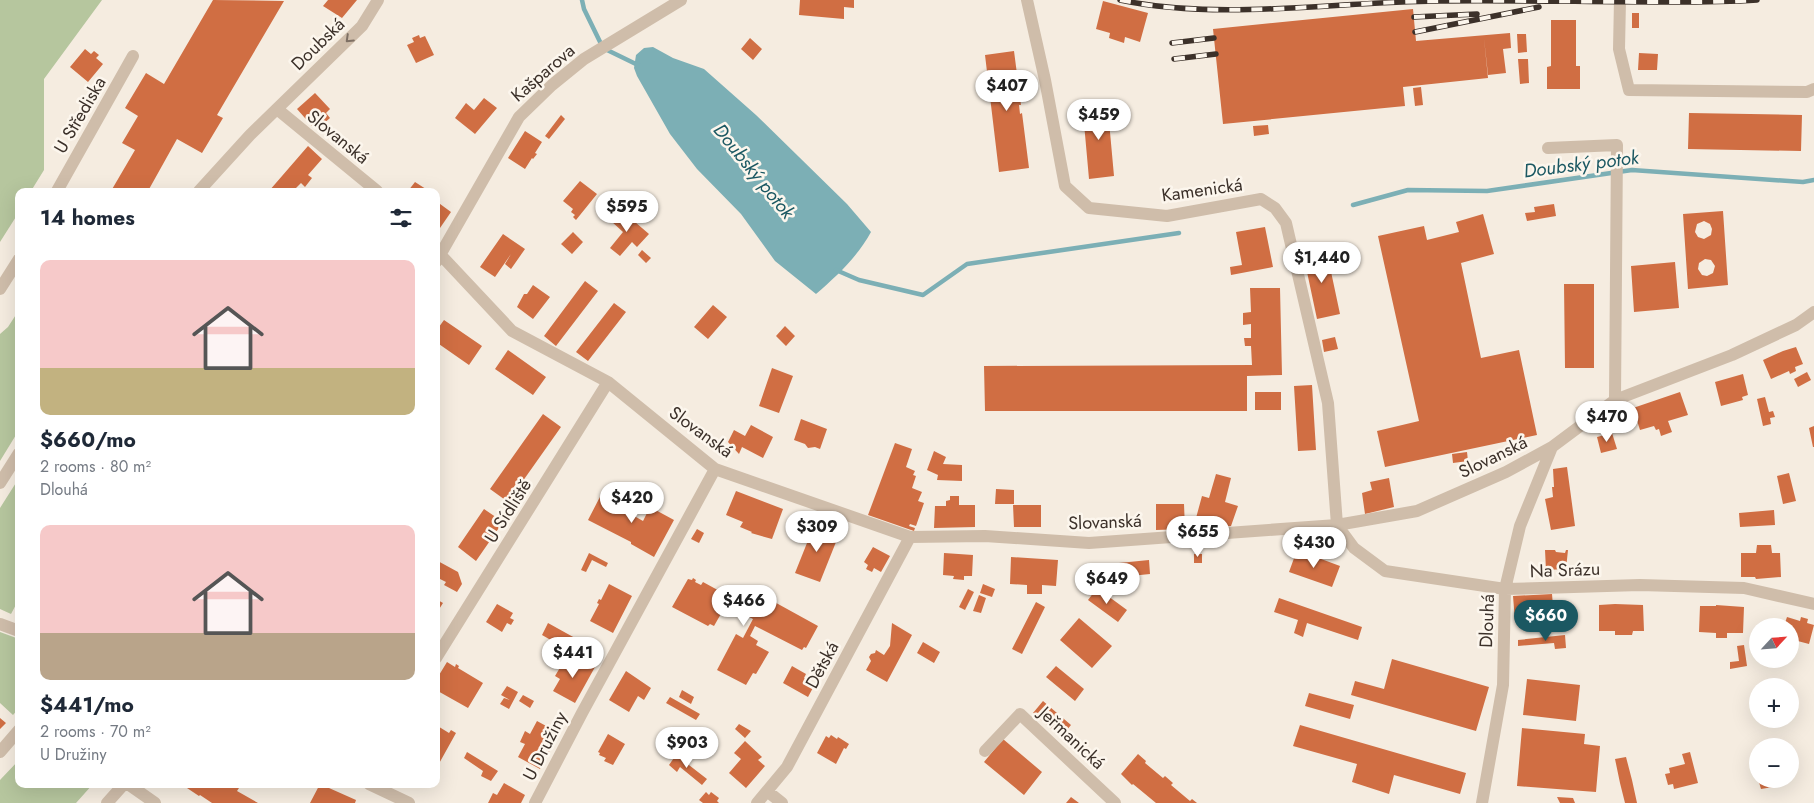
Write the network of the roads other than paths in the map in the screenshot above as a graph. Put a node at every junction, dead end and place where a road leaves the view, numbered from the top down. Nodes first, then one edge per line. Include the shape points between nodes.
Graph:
1 (378, 0) edge
2 (681, 0) edge
3 (1027, 0) edge
4 (1620, 0) edge
5 (134, 56) dead end
6 (1814, 89) edge
7 (277, 109) junction
8 (1548, 148) dead end
9 (59, 188) edge
10 (202, 188) edge
11 (372, 188) edge
12 (440, 253) edge
13 (440, 258) edge
14 (15, 265) edge
15 (0, 288) edge
16 (1814, 312) edge
17 (608, 382) junction
18 (1615, 400) junction
19 (1552, 447) junction
20 (15, 459) edge
21 (715, 469) junction
22 (0, 483) edge
23 (1337, 525) junction
24 (910, 537) junction
25 (1505, 589) junction
26 (1814, 604) edge
27 (0, 624) edge
28 (15, 630) edge
29 (440, 652) edge
30 (15, 735) edge
31 (985, 751) dead end
32 (0, 752) edge
33 (122, 788) edge
34 (132, 788) edge
35 (377, 788) edge
36 (767, 791) junction
37 (107, 803) edge
38 (155, 803) edge
39 (409, 803) edge
40 (535, 803) edge
41 (757, 803) edge
42 (782, 803) edge
43 (1115, 803) edge
44 (1482, 803) edge

1 -> 7 street, Doubská via 362,26
2 - 12 street, Kašparova via 584,58 519,117
3 - 23 street, Kamenická via 1065,186 1089,208 1167,216 1261,199 1275,208 1286,223 1328,403
4 - 6 street via 1619,50 1629,90 1807,92
5 - 9 street, U Střediska
7 - 10 street
7 - 11 street, Slovanská
8 - 18 street via 1617,146
13 - 17 street, Slovanská via 512,330
14 - 15 street
16 - 18 street, Slovanská via 1796,325 1732,355
17 - 21 street, Slovanská
17 - 29 street, U Sídliště
18 - 19 street, Slovanská
19 - 23 street, Slovanská via 1506,472 1417,511
19 - 25 street, Dlouhá via 1520,526
20 - 22 street
21 - 24 street, Slovanská
21 - 40 street, U Družiny
23 - 24 street, Slovanská via 1089,542 985,536
23 - 25 street, Na Srázu via 1354,548 1385,571
24 - 36 street, Dětská via 787,767
25 - 26 street, Na Srázu via 1640,585 1744,588
25 - 44 street, Dlouhá via 1502,685
27 - 28 street
30 - 32 street
31 - 43 street, Jeřmanická via 1020,714
33 - 37 street
34 - 38 street
35 - 39 street
36 - 41 street, Dětská
36 - 42 street

